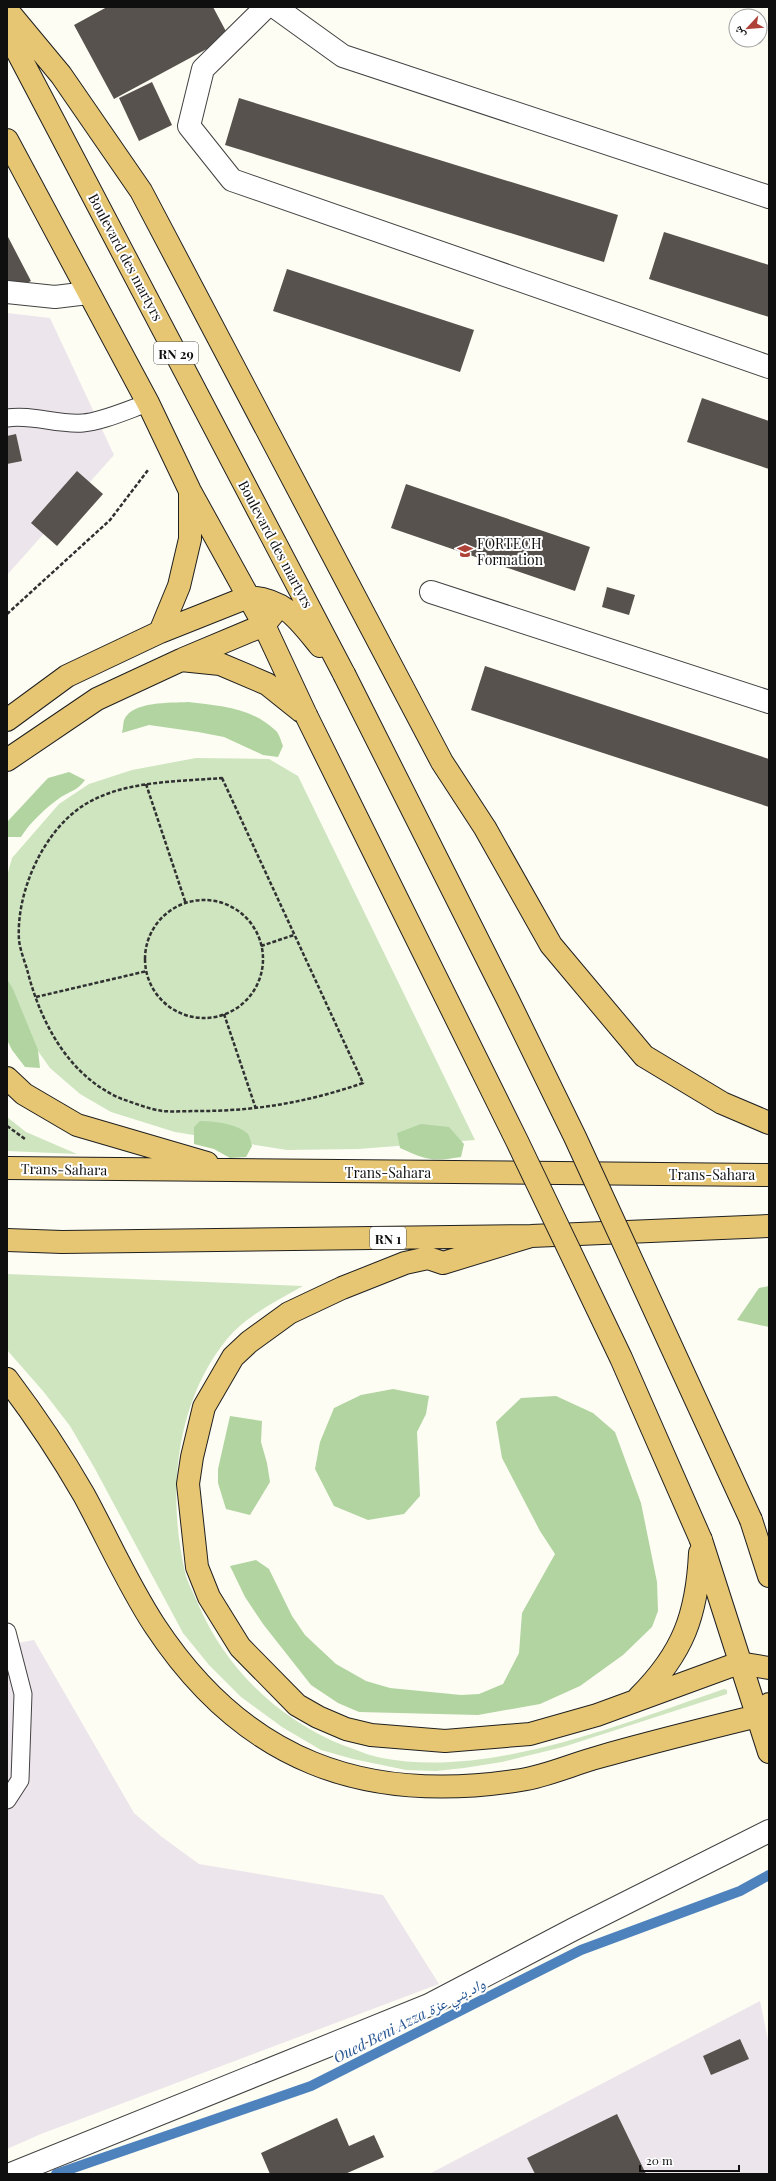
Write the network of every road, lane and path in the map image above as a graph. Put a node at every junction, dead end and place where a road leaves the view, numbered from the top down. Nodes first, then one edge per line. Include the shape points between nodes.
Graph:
1 (266, 7) edge
2 (275, 7) edge
3 (7, 10) edge
4 (7, 32) edge
5 (7, 140) edge
6 (769, 197) edge
7 (7, 292) edge
8 (88, 293) junction
9 (769, 367) edge
10 (148, 404) junction
11 (7, 418) edge
12 (169, 448) junction
13 (190, 491) junction
14 (292, 574) junction
15 (431, 592) dead end
16 (248, 597) junction
17 (280, 604) junction
18 (7, 614) edge
19 (264, 625) junction
20 (160, 632) junction
21 (181, 660) junction
22 (344, 674) junction
23 (769, 702) edge
24 (306, 715) junction
25 (7, 720) edge
26 (7, 760) edge
27 (146, 784) junction
28 (186, 904) junction
29 (294, 935) junction
30 (261, 946) junction
31 (147, 971) junction
32 (36, 997) junction
33 (224, 1014) junction
34 (7, 1078) edge
35 (256, 1109) junction
36 (769, 1123) edge
37 (7, 1126) edge
38 (21, 1141) dead end
39 (7, 1168) edge
40 (233, 1170) junction
41 (769, 1175) edge
42 (769, 1226) edge
43 (531, 1236) junction
44 (7, 1240) edge
45 (7, 1379) edge
46 (701, 1540) junction
47 (769, 1576) edge
48 (7, 1632) edge
49 (739, 1663) junction
50 (769, 1668) edge
51 (636, 1700) junction
52 (763, 1710) edge
53 (769, 1752) edge
54 (7, 1800) edge
55 (769, 1831) edge
56 (11, 2174) edge

1 - 9 street via 203,69 189,126 232,180
2 - 6 street via 343,56
3 - 36 highway via 61,75 142,191 442,762 485,828 551,945 644,1056 722,1104
4 - 14 highway, Boulevard des martyrs / RN 29
5 - 8 highway
7 - 8 street via 55,297
8 - 10 highway
10 - 11 lane via 84,423 56,422 19,416
10 - 12 highway
12 - 13 highway
12 - 18 path via 147,471 110,520
13 - 16 highway
13 - 20 highway via 190,539 179,586
14 - 17 highway
14 - 22 highway, Boulevard des martyrs / RN 29
15 - 23 street
16 - 17 highway via 262,598
16 - 19 highway
16 - 20 highway
17 - 19 highway
17 - 22 highway via 296,617
19 - 21 highway
19 - 24 highway
20 - 25 highway via 67,676
21 - 24 highway via 220,664 267,684
21 - 26 highway via 97,699
22 - 47 highway, bridge via 568,1123 751,1520
24 - 46 highway, bridge via 517,1141 621,1358
27 - 28 path
27 - 29 path via 222,778
27 - 32 path via 108,794 81,807 59,826 36,862 21,906 19,941
28 - 30 path via 206,900 220,902 233,908 253,927
28 - 31 path via 166,914 156,924 146,950
29 - 30 path
29 - 35 path via 363,1083 335,1093
30 - 33 path via 263,968 252,994 242,1004
31 - 32 path
31 - 33 path via 155,991 175,1011 203,1018
32 - 35 path via 43,1018 68,1059 96,1084 122,1098 161,1111
33 - 35 path
34 - 40 highway via 24,1094 77,1125
37 - 38 path via 28,1141
39 - 40 highway, Trans-Sahara
40 - 41 highway, Trans-Sahara
42 - 43 highway, RN 1
43 - 44 highway, RN 1 via 62,1242
43 - 51 highway via 443,1263 428,1258 386,1270 289,1313 244,1347 230,1363 204,1407 192,1457 188,1484 197,1567 209,1597 240,1647 297,1705 318,1718 346,1729 370,1735 445,1741 530,1734 597,1715
45 - 52 highway via 30,1409 61,1458 153,1624 175,1656 243,1725 298,1757 333,1772 370,1782 414,1786 489,1784 523,1780
46 - 49 highway
46 - 51 highway via 695,1603 686,1631 673,1657 656,1680
48 - 54 lane via 23,1694 20,1780
49 - 50 highway
49 - 51 highway
49 - 52 highway
52 - 53 highway
55 - 56 street via 574,1928 429,2005

